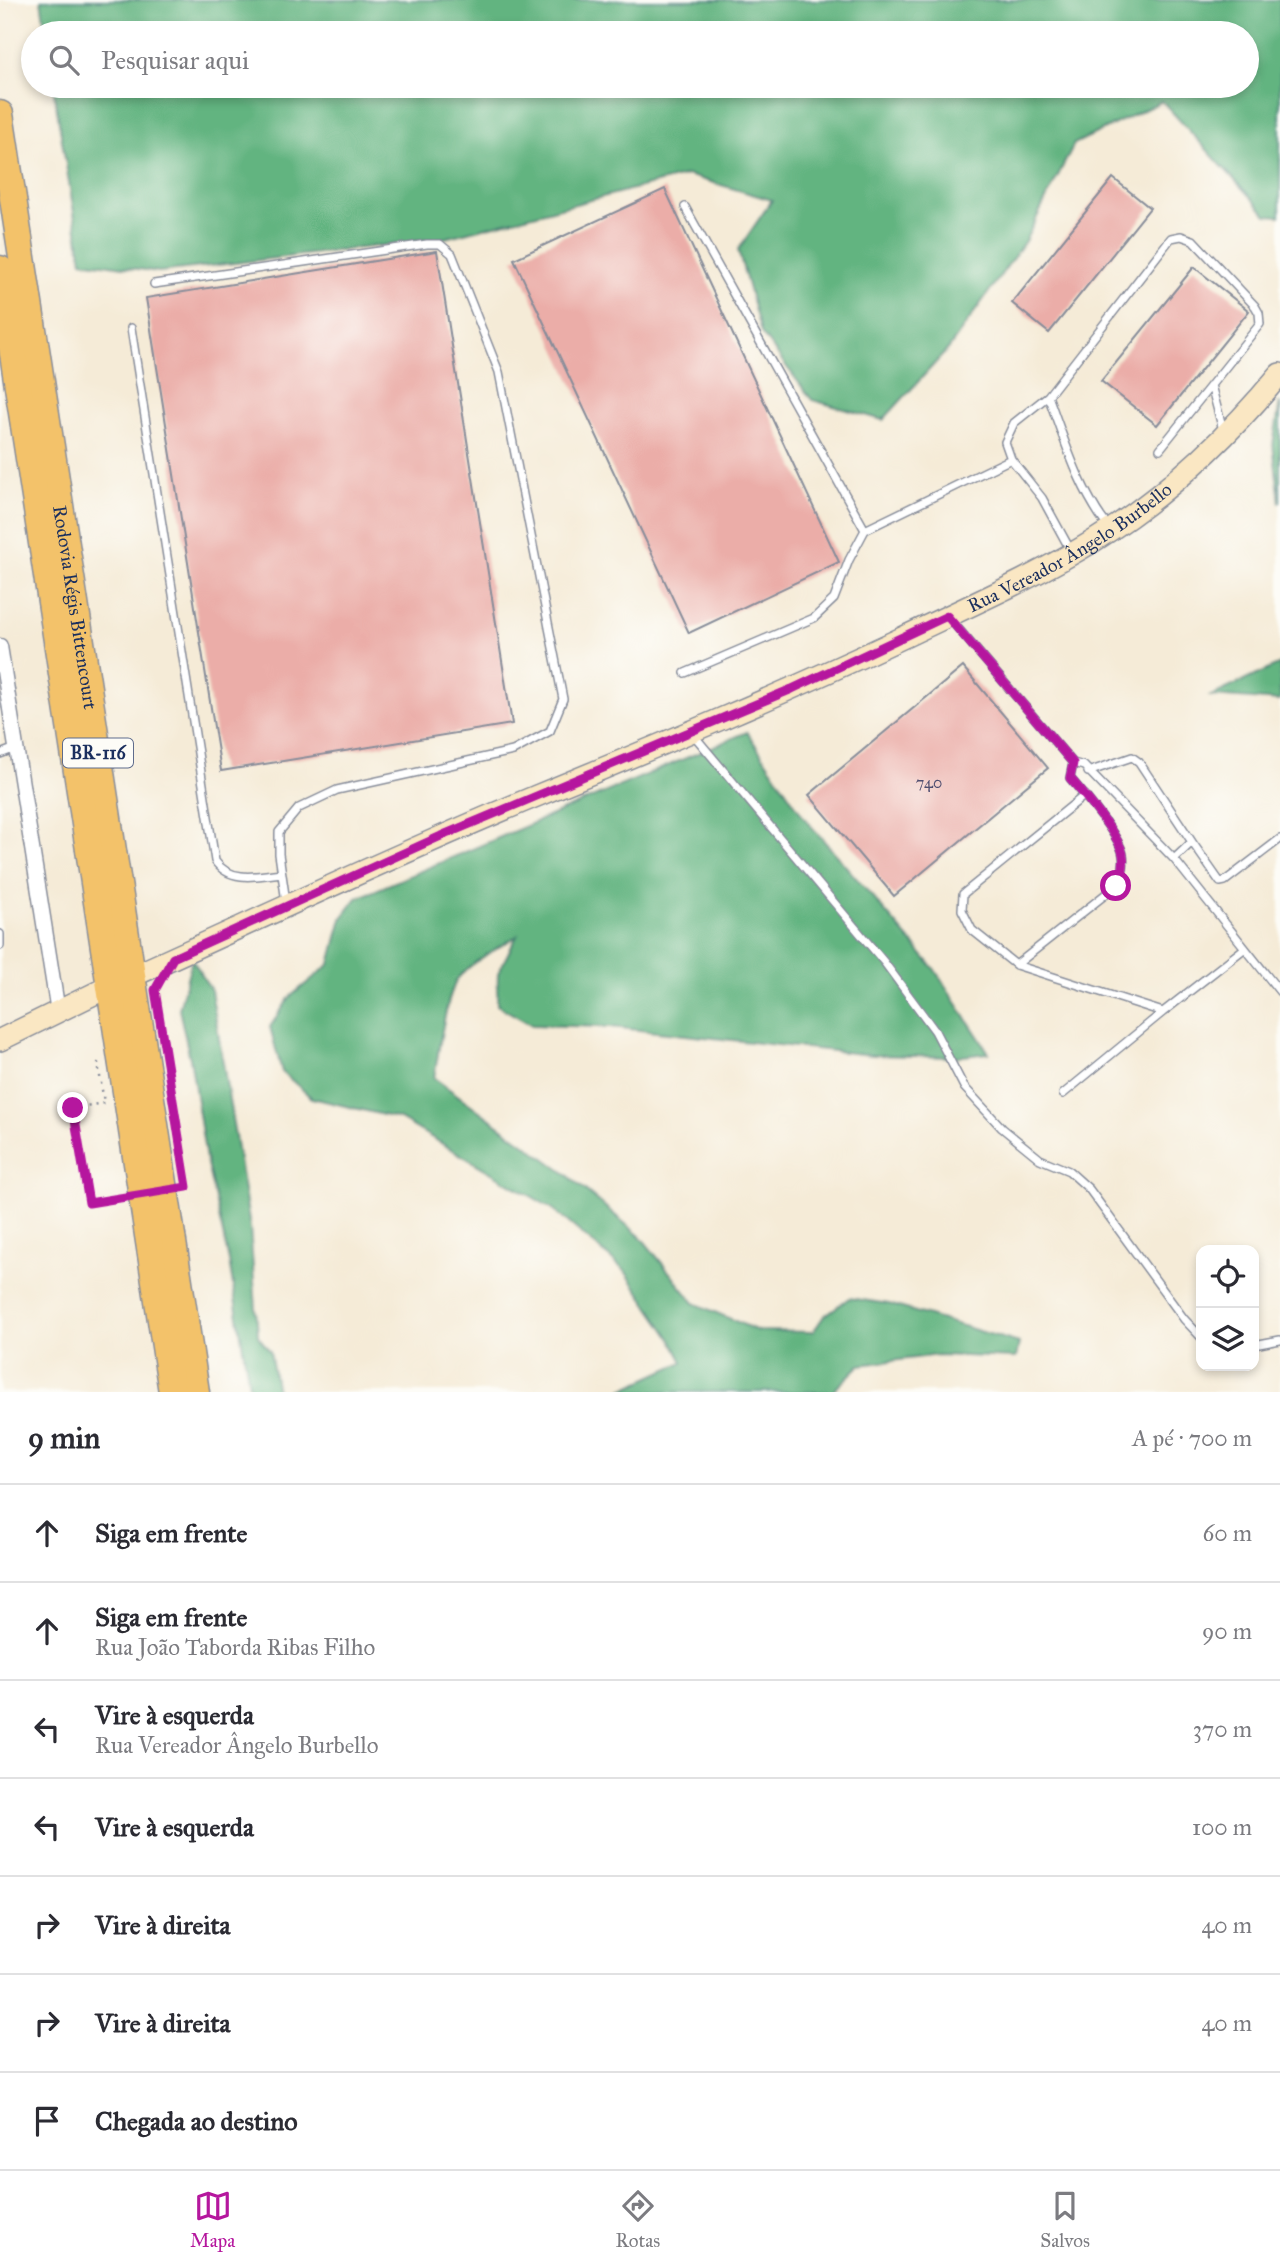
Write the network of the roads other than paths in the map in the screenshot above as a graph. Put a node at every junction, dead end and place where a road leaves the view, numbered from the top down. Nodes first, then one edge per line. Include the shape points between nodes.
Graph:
1 (0, 114) edge
2 (685, 207) dead end
3 (0, 269) edge
4 (154, 284) dead end
5 (131, 328) dead end
6 (1280, 374) edge
7 (1211, 385) junction
8 (1048, 396) junction
9 (1224, 434) junction
10 (1160, 449) dead end
11 (1011, 459) junction
12 (865, 530) junction
13 (1111, 530) junction
14 (1073, 553) junction
15 (947, 616) junction
16 (0, 646) edge
17 (685, 673) dead end
18 (4, 703) edge
19 (692, 732) junction
20 (16, 748) junction
21 (0, 754) edge
22 (1073, 763) junction
23 (1088, 772) junction
24 (1085, 795) junction
25 (1280, 839) edge
26 (1192, 842) junction
27 (1174, 859) junction
28 (281, 873) junction
29 (286, 906) junction
30 (0, 934) edge
31 (0, 946) edge
32 (1245, 948) junction
33 (1016, 965) junction
34 (121, 981) junction
35 (1280, 992) edge
36 (58, 1012) junction
37 (1163, 1013) junction
38 (0, 1040) edge
39 (1063, 1094) dead end
40 (1196, 1332) edge
41 (1280, 1340) edge
42 (1259, 1344) edge
43 (172, 1392) edge
44 (196, 1392) edge

1 - 34 highway, Rodovia Régis Bittencourt / BR-116
2 - 12 lane
3 - 34 highway, Rodovia Régis Bittencourt / BR-116
4 - 28 lane via 440,244 452,254 499,372 564,699 555,720 550,730 513,751 337,790 299,808 279,832
5 - 28 lane via 215,860 221,870 244,877
6 - 9 main road, Rua Vereador Ângelo Burbello
7 - 8 lane via 1260,324 1259,313 1193,240 1181,236 1171,238
7 - 9 lane
7 - 10 lane
8 - 11 lane via 1014,423 1004,442
8 - 13 lane via 1076,470
9 - 13 main road, Rua Vereador Ângelo Burbello
11 - 12 lane
11 - 14 lane via 1042,498
12 - 17 lane via 834,599 814,618
13 - 14 main road, Rua Vereador Ângelo Burbello
14 - 15 main road, Rua Vereador Ângelo Burbello
15 - 19 main road, Rua Vereador Ângelo Burbello
15 - 22 lane
16 - 18 street
18 - 20 street
19 - 29 main road, Rua Vereador Ângelo Burbello
19 - 40 lane via 884,962 935,1031 964,1087 1011,1136 1040,1159 1069,1171 1089,1189
20 - 21 lane
20 - 36 street
22 - 23 lane
22 - 24 lane via 1070,778
23 - 26 lane via 1132,757
23 - 27 lane
24 - 33 lane via 1123,853 1124,873 1116,886
24 - 33 lane via 963,894 962,911 972,930
25 - 26 lane via 1225,881 1220,881
26 - 27 lane
27 - 32 lane
28 - 29 lane
29 - 34 main road, Rua Vereador Ângelo Burbello
30 - 31 lane
32 - 35 lane
32 - 37 lane
33 - 37 lane
34 - 36 main road, Rua Vereador Ângelo Burbello
34 - 43 highway, Rodovia Régis Bittencourt / BR-116 via 119,1046
34 - 44 highway, Rodovia Régis Bittencourt / BR-116
36 - 38 main road, Rua Vereador Ângelo Burbello
37 - 39 lane
41 - 42 lane

